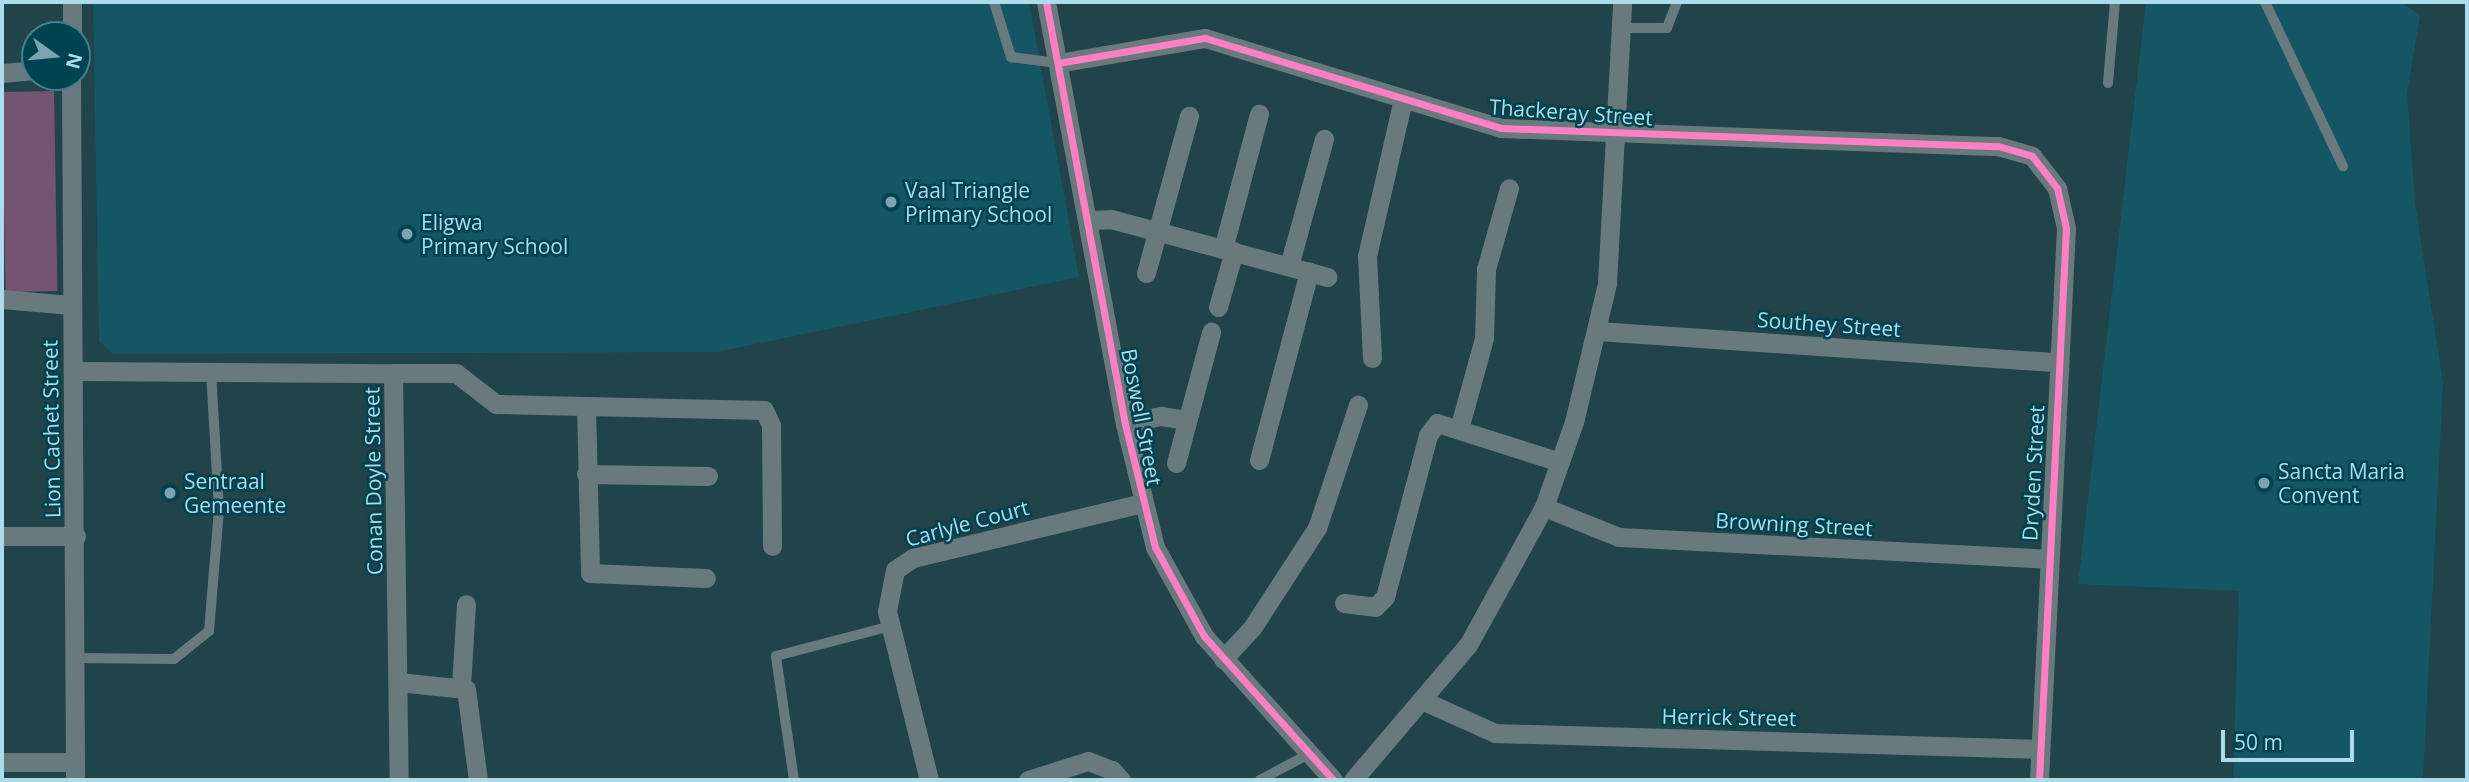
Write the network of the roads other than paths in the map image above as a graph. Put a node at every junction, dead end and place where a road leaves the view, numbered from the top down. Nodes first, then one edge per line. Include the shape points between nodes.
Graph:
1 (72, 2) edge
2 (994, 2) edge
3 (1046, 2) edge
4 (1622, 2) edge
5 (1677, 2) edge
6 (2115, 2) edge
7 (2265, 2) edge
8 (72, 21) edge
9 (1620, 28) junction
10 (1058, 64) junction
11 (21, 71) edge
12 (2, 73) edge
13 (2108, 83) dead end
14 (71, 91) edge
15 (1403, 99) junction
16 (1259, 114) dead end
17 (1189, 116) dead end
18 (1615, 134) junction
19 (1324, 139) dead end
20 (2343, 166) dead end
21 (2048, 172) joint
22 (1509, 188) dead end
23 (1087, 220) junction
24 (1157, 231) junction
25 (1229, 250) junction
26 (1289, 266) junction
27 (1146, 273) dead end
28 (2, 299) edge
29 (71, 305) junction
30 (1219, 307) dead end
31 (1598, 331) junction
32 (1211, 332) dead end
33 (1372, 358) dead end
34 (2057, 362) junction
35 (211, 370) junction
36 (74, 371) junction
37 (393, 373) junction
38 (1358, 405) dead end
39 (586, 406) junction
40 (1188, 420) junction
41 (1125, 424) junction
42 (1459, 429) junction
43 (1259, 460) dead end
44 (1560, 462) junction
45 (1176, 463) dead end
46 (586, 474) junction
47 (708, 477) dead end
48 (1142, 503) junction
49 (1545, 507) junction
50 (2, 536) edge
51 (76, 536) junction
52 (772, 546) dead end
53 (2047, 559) junction
54 (706, 578) dead end
55 (1344, 603) dead end
56 (466, 604) dead end
57 (891, 626) junction
58 (75, 658) junction
59 (1223, 659) junction
60 (398, 682) junction
61 (461, 686) junction
62 (1426, 702) junction
63 (2040, 749) junction
64 (1309, 754) junction
65 (2, 762) edge
66 (75, 771) edge
67 (399, 780) edge
68 (478, 780) edge
69 (794, 780) edge
70 (929, 780) edge
71 (1028, 780) edge
72 (1121, 780) edge
73 (1260, 780) edge
74 (1333, 780) edge
75 (1353, 780) edge
76 (2039, 780) edge

1 - 8 street
2 - 10 lane via 1011,57
3 - 10 street, Boswell Street
4 - 9 street
5 - 9 lane via 1667,28
6 - 13 lane
7 - 20 lane
9 - 18 street
10 - 15 street, Thackeray Street via 1205,38
10 - 23 street, Boswell Street
11 - 12 street
14 - 29 street, Lion Cachet Street
15 - 18 street, Thackeray Street via 1480,124
15 - 33 street via 1367,256
16 - 25 street
17 - 24 street
18 - 21 street, Thackeray Street via 1998,146 2024,152
18 - 31 street via 1611,243
19 - 26 street
21 - 34 street, Dryden Street via 2066,228
22 - 42 street via 1486,269 1484,338
23 - 24 street via 1111,219
23 - 41 street, Boswell Street
24 - 25 street
24 - 27 street
25 - 26 street
25 - 30 street
26 - 43 street via 1318,274
28 - 29 street
29 - 36 street, Lion Cachet Street
31 - 34 street, Southey Street
31 - 44 street
32 - 40 street
34 - 53 street, Dryden Street
35 - 36 street, Conan Doyle Street
35 - 37 street, Conan Doyle Street
35 - 58 lane via 219,510 209,631 174,659
36 - 51 street, Lion Cachet Street
37 - 39 street via 456,373 496,404
37 - 60 street, Conan Doyle Street
38 - 59 street via 1317,528 1252,628
39 - 46 street
39 - 52 street via 764,410 771,425
40 - 41 street via 1161,416
40 - 45 street
41 - 48 street, Boswell Street
42 - 44 street
42 - 55 street via 1437,423 1427,435 1385,597 1375,607
44 - 49 street
46 - 47 street
46 - 54 street via 590,573
48 - 57 street, Carlyle Court via 913,558 890,579
48 - 59 street, Boswell Street via 1178,598
49 - 53 street, Browning Street via 1619,537
49 - 62 street via 1468,645
50 - 51 street
51 - 58 street, Lion Cachet Street
53 - 63 street, Dryden Street
56 - 61 street
57 - 69 lane via 782,651 772,662
57 - 70 street, Carlyle Court
58 - 66 street, Lion Cachet Street
59 - 64 street, Boswell Street
60 - 61 street
60 - 67 street, Conan Doyle Street
61 - 68 street via 468,695
62 - 63 street, Herrick Street via 1495,733
62 - 75 street
63 - 76 street, Dryden Street
64 - 73 lane
64 - 74 street, Boswell Street
65 - 66 street
71 - 72 street via 1088,761 1112,769

